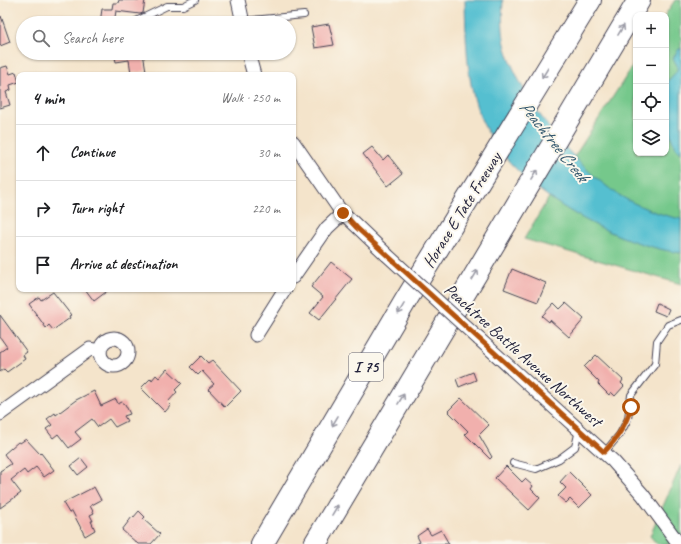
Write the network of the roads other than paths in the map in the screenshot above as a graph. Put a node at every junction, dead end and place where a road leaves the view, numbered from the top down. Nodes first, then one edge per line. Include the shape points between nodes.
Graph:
1 (195, 0) edge
2 (238, 0) edge
3 (590, 0) edge
4 (639, 0) edge
5 (304, 15) dead end
6 (146, 16) edge
7 (241, 16) edge
8 (295, 16) edge
9 (250, 60) edge
10 (253, 72) edge
11 (296, 146) edge
12 (343, 213) junction
13 (296, 273) edge
14 (283, 292) edge
15 (681, 320) edge
16 (256, 334) dead end
17 (100, 351) dead end
18 (0, 414) edge
19 (579, 430) junction
20 (604, 452) junction
21 (513, 463) dead end
22 (262, 544) edge
23 (315, 544) edge
24 (679, 544) edge

1 - 6 lane via 183,6 167,6
2 - 7 street
3 -> 22 highway, Horace E Tate Freeway / I 75 via 406,300
23 -> 4 highway, I 75
5 - 8 lane
9 - 10 street
11 - 12 street, Peachtree Battle Avenue Northwest
12 - 13 street via 328,228
12 - 19 street, Peachtree Battle Avenue Northwest, bridge
14 - 16 street
15 - 20 lane via 668,325 657,341 655,364 631,395 628,419 620,434
17 - 18 street via 90,349
19 - 20 street, Peachtree Battle Avenue Northwest
19 - 21 lane via 575,447 559,459 536,469
20 - 24 street, Peachtree Battle Avenue Northwest via 643,495

